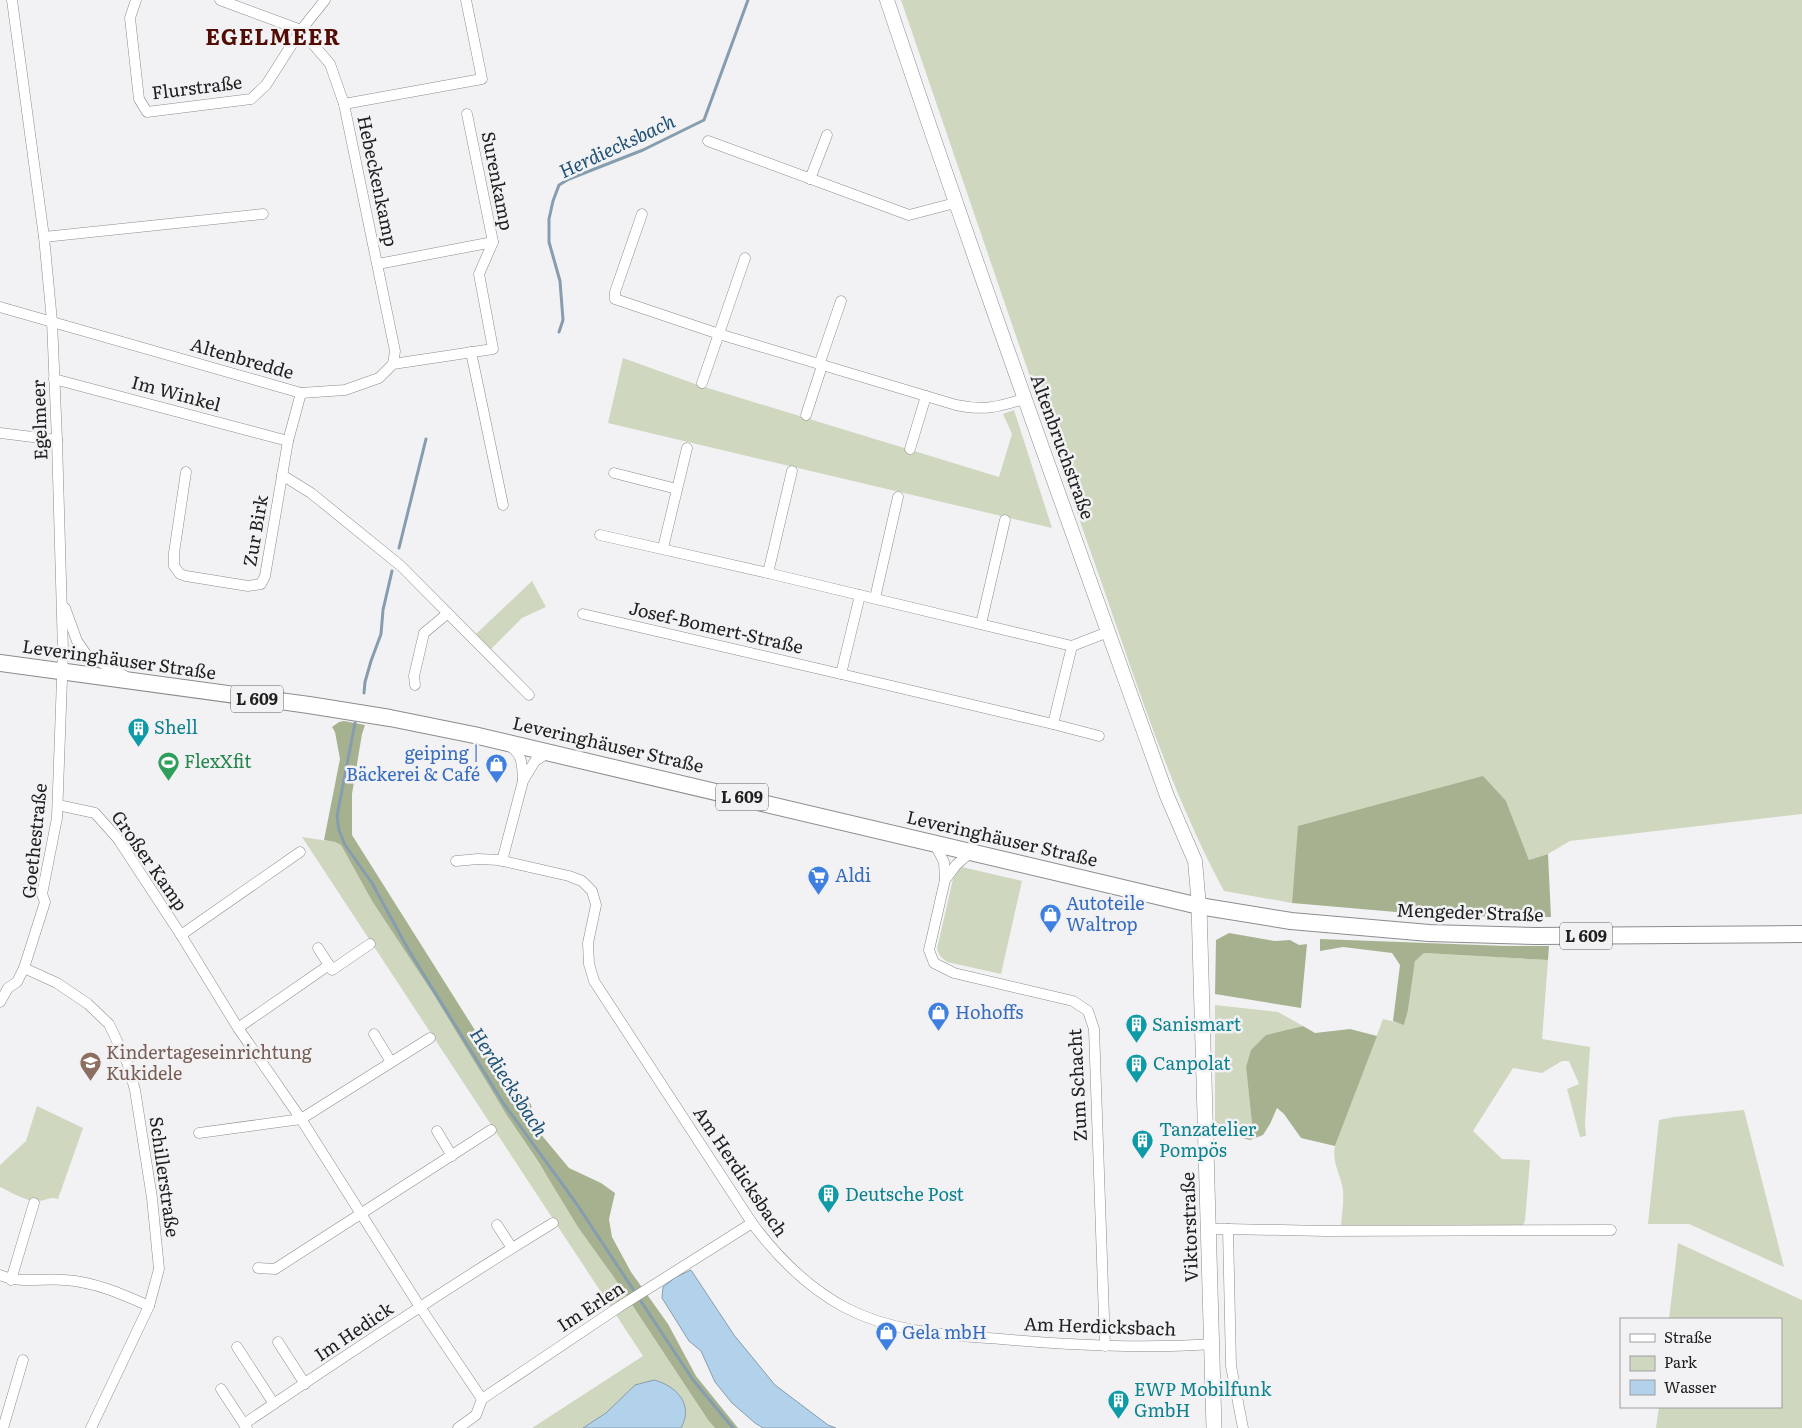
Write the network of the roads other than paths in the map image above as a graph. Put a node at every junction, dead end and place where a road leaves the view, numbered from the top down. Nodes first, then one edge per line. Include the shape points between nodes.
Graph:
1 (12, 0) edge
2 (136, 0) edge
3 (220, 0) edge
4 (325, 0) edge
5 (466, 0) edge
6 (887, 0) edge
7 (301, 30) junction
8 (344, 104) junction
9 (467, 114) dead end
10 (826, 135) dead end
11 (708, 141) dead end
12 (810, 179) junction
13 (955, 203) junction
14 (263, 214) dead end
15 (642, 214) dead end
16 (44, 236) junction
17 (493, 242) junction
18 (745, 258) dead end
19 (378, 264) junction
20 (841, 301) dead end
21 (0, 307) edge
22 (52, 321) junction
23 (719, 334) junction
24 (471, 352) junction
25 (393, 364) junction
26 (820, 365) junction
27 (54, 379) junction
28 (702, 383) dead end
29 (301, 393) junction
30 (926, 396) junction
31 (1024, 399) junction
32 (806, 415) dead end
33 (0, 433) edge
34 (57, 440) junction
35 (288, 441) junction
36 (687, 448) dead end
37 (910, 449) dead end
38 (792, 471) dead end
39 (186, 472) dead end
40 (614, 474) dead end
41 (282, 476) junction
42 (677, 488) junction
43 (898, 497) dead end
44 (503, 505) dead end
45 (1005, 520) dead end
46 (600, 535) dead end
47 (663, 548) junction
48 (768, 573) junction
49 (860, 595) junction
50 (875, 598) junction
51 (63, 603) junction
52 (447, 614) junction
53 (583, 614) dead end
54 (981, 624) junction
55 (1108, 632) junction
56 (1072, 646) junction
57 (0, 663) edge
58 (61, 672) junction
59 (841, 674) junction
60 (136, 682) junction
61 (415, 685) dead end
62 (529, 695) dead end
63 (1053, 724) junction
64 (1099, 736) dead end
65 (499, 740) junction
66 (549, 752) junction
67 (523, 781) junction
68 (58, 805) junction
69 (934, 843) junction
70 (300, 852) dead end
71 (970, 852) junction
72 (456, 861) dead end
73 (502, 861) junction
74 (945, 880) junction
75 (1198, 906) junction
76 (1802, 934) edge
77 (181, 935) junction
78 (370, 944) dead end
79 (318, 948) dead end
80 (329, 965) junction
81 (24, 968) junction
82 (4, 986) edge
83 (0, 1002) edge
84 (238, 1028) junction
85 (374, 1034) dead end
86 (430, 1038) dead end
87 (391, 1062) junction
88 (301, 1119) junction
89 (437, 1130) dead end
90 (491, 1130) dead end
91 (199, 1132) dead end
92 (452, 1156) junction
93 (34, 1203) dead end
94 (360, 1214) junction
95 (553, 1223) dead end
96 (752, 1223) junction
97 (497, 1225) dead end
98 (1209, 1229) junction
99 (1228, 1229) junction
100 (1611, 1230) dead end
101 (512, 1248) junction
102 (258, 1268) dead end
103 (0, 1275) edge
104 (12, 1280) junction
105 (149, 1306) junction
106 (420, 1307) junction
107 (278, 1342) dead end
108 (1212, 1344) junction
109 (1105, 1346) junction
110 (237, 1347) dead end
111 (23, 1360) dead end
112 (305, 1384) junction
113 (220, 1389) dead end
114 (482, 1399) junction
115 (274, 1404) junction
116 (246, 1426) edge
117 (3, 1428) edge
118 (91, 1428) edge
119 (458, 1428) edge
120 (1214, 1428) edge
121 (1243, 1428) edge

1 - 16 street, Egelmeer
2 - 7 street, Flurstraße via 130,18 139,100 147,112 251,99 266,86
3 - 7 street, Hebeckenkamp
4 - 7 street
5 - 8 street, Hebeckenkamp via 482,79
6 - 13 street, Altenbruchstraße
7 - 8 street, Hebeckenkamp via 330,64
8 - 19 street, Hebeckenkamp
9 - 17 street, Surenkamp
10 - 12 street
11 - 12 street
12 - 13 street via 909,214
13 - 31 street, Altenbruchstraße
14 - 16 street
15 - 23 street via 615,299
16 - 22 street, Egelmeer
17 - 19 street, Hebeckenkamp
17 - 24 street, Surenkamp via 479,274 493,348
18 - 23 street
19 - 25 street, Hebeckenkamp via 395,351
20 - 26 street
21 - 22 street, Altenbredde
22 - 27 street, Egelmeer
22 - 29 street, Altenbredde
23 - 26 street
23 - 28 street
24 - 25 street, Surenkamp
24 - 44 street
25 - 29 street via 379,378 345,390
26 - 30 street
26 - 32 street
27 - 34 street, Egelmeer
27 - 35 street, Im Winkel
29 - 35 street, Altenbredde
30 - 31 street via 964,407 987,409
30 - 37 street
31 - 55 street, Altenbruchstraße
33 - 34 street
34 - 51 street, Egelmeer
35 - 41 street, Altenbredde
36 - 42 street
38 - 48 street
39 - 41 street, Zur Birk via 174,566 186,576 248,586 263,581
40 - 42 street
41 - 52 street via 311,493 400,566
42 - 47 street
43 - 50 street
45 - 54 street
46 - 47 street
47 - 48 street
48 - 49 street
49 - 50 street
49 - 59 street
50 - 54 street
51 - 58 street, Egelmeer
51 - 60 street, Egelmeer via 77,641 86,654
52 - 61 street via 424,633 414,676
52 - 62 street
53 - 59 street, Josef-Bomert-Straße
54 - 56 street
55 - 56 street
55 - 75 street, Altenbruchstraße via 1167,796 1195,861
56 - 63 street
57 - 58 main road, Leveringhäuser Straße / L 609
58 - 60 main road, Leveringhäuser Straße / L 609
58 - 68 street, Goethestraße
59 - 63 street, Josef-Bomert-Straße
60 - 65 main road, Leveringhäuser Straße / L 609 via 390,718
63 - 64 street, Josef-Bomert-Straße
65 - 66 main road, Leveringhäuser Straße / L 609
65 - 67 street via 516,750 521,759
66 - 67 street via 535,761
66 - 69 main road, Leveringhäuser Straße / L 609
67 - 73 street
68 - 77 street, Großer Kamp via 95,813 118,839
68 - 81 street, Goethestraße via 42,894 45,902
69 - 71 main road, Leveringhäuser Straße / L 609
69 - 74 street, Zum Schacht via 944,862
70 - 77 street, Großer Kamp
71 - 74 street, Zum Schacht
71 - 75 main road, Leveringhäuser Straße / L 609
72 - 73 street, Am Herdicksbach
73 - 96 street, Am Herdicksbach via 569,876 592,891 596,905 588,943 594,981
74 - 109 street, Zum Schacht via 929,950 934,963 954,973 1073,1001 1088,1011 1094,1029
75 - 76 main road, Mengeder Straße / L 609 via 1291,921 1429,933 1536,936
75 - 98 main road, Viktorstraße
77 - 84 street, Großer Kamp
78 - 80 street via 332,970
79 - 80 street
80 - 84 street
81 - 82 street, Goethestraße via 17,982
81 - 105 street, Schillerstraße via 57,983 88,1004 109,1024 127,1062 135,1090 152,1198 159,1269
82 - 83 street, Goethestraße
84 - 88 street, Großer Kamp
85 - 87 street
86 - 87 street
87 - 88 street
88 - 91 street
88 - 94 street, Großer Kamp
89 - 92 street
90 - 92 street
92 - 94 street
93 - 104 street
94 - 102 street via 275,1270
94 - 106 street, Großer Kamp
95 - 101 street
96 - 109 street, Am Herdicksbach via 769,1246 812,1288 847,1309 884,1324 941,1334
96 - 114 street, Im Erlen
97 - 101 street
98 - 99 street
98 - 108 main road, Viktorstraße
99 - 100 street
99 - 121 street via 1230,1366
101 - 106 street
103 - 104 street
104 - 105 street via 66,1280 93,1284
105 - 118 street, Schillerstraße
106 - 112 street, Im Hedick
106 - 114 street, Großer Kamp
107 - 112 street, Im Hedick
108 - 109 street, Am Herdicksbach
108 - 120 main road, Viktorstraße
110 - 115 street
111 - 117 street
112 - 115 street, Im Hedick
113 - 116 street, Im Hedick
114 - 119 street, Im Erlen via 476,1415
115 - 116 street, Im Hedick

